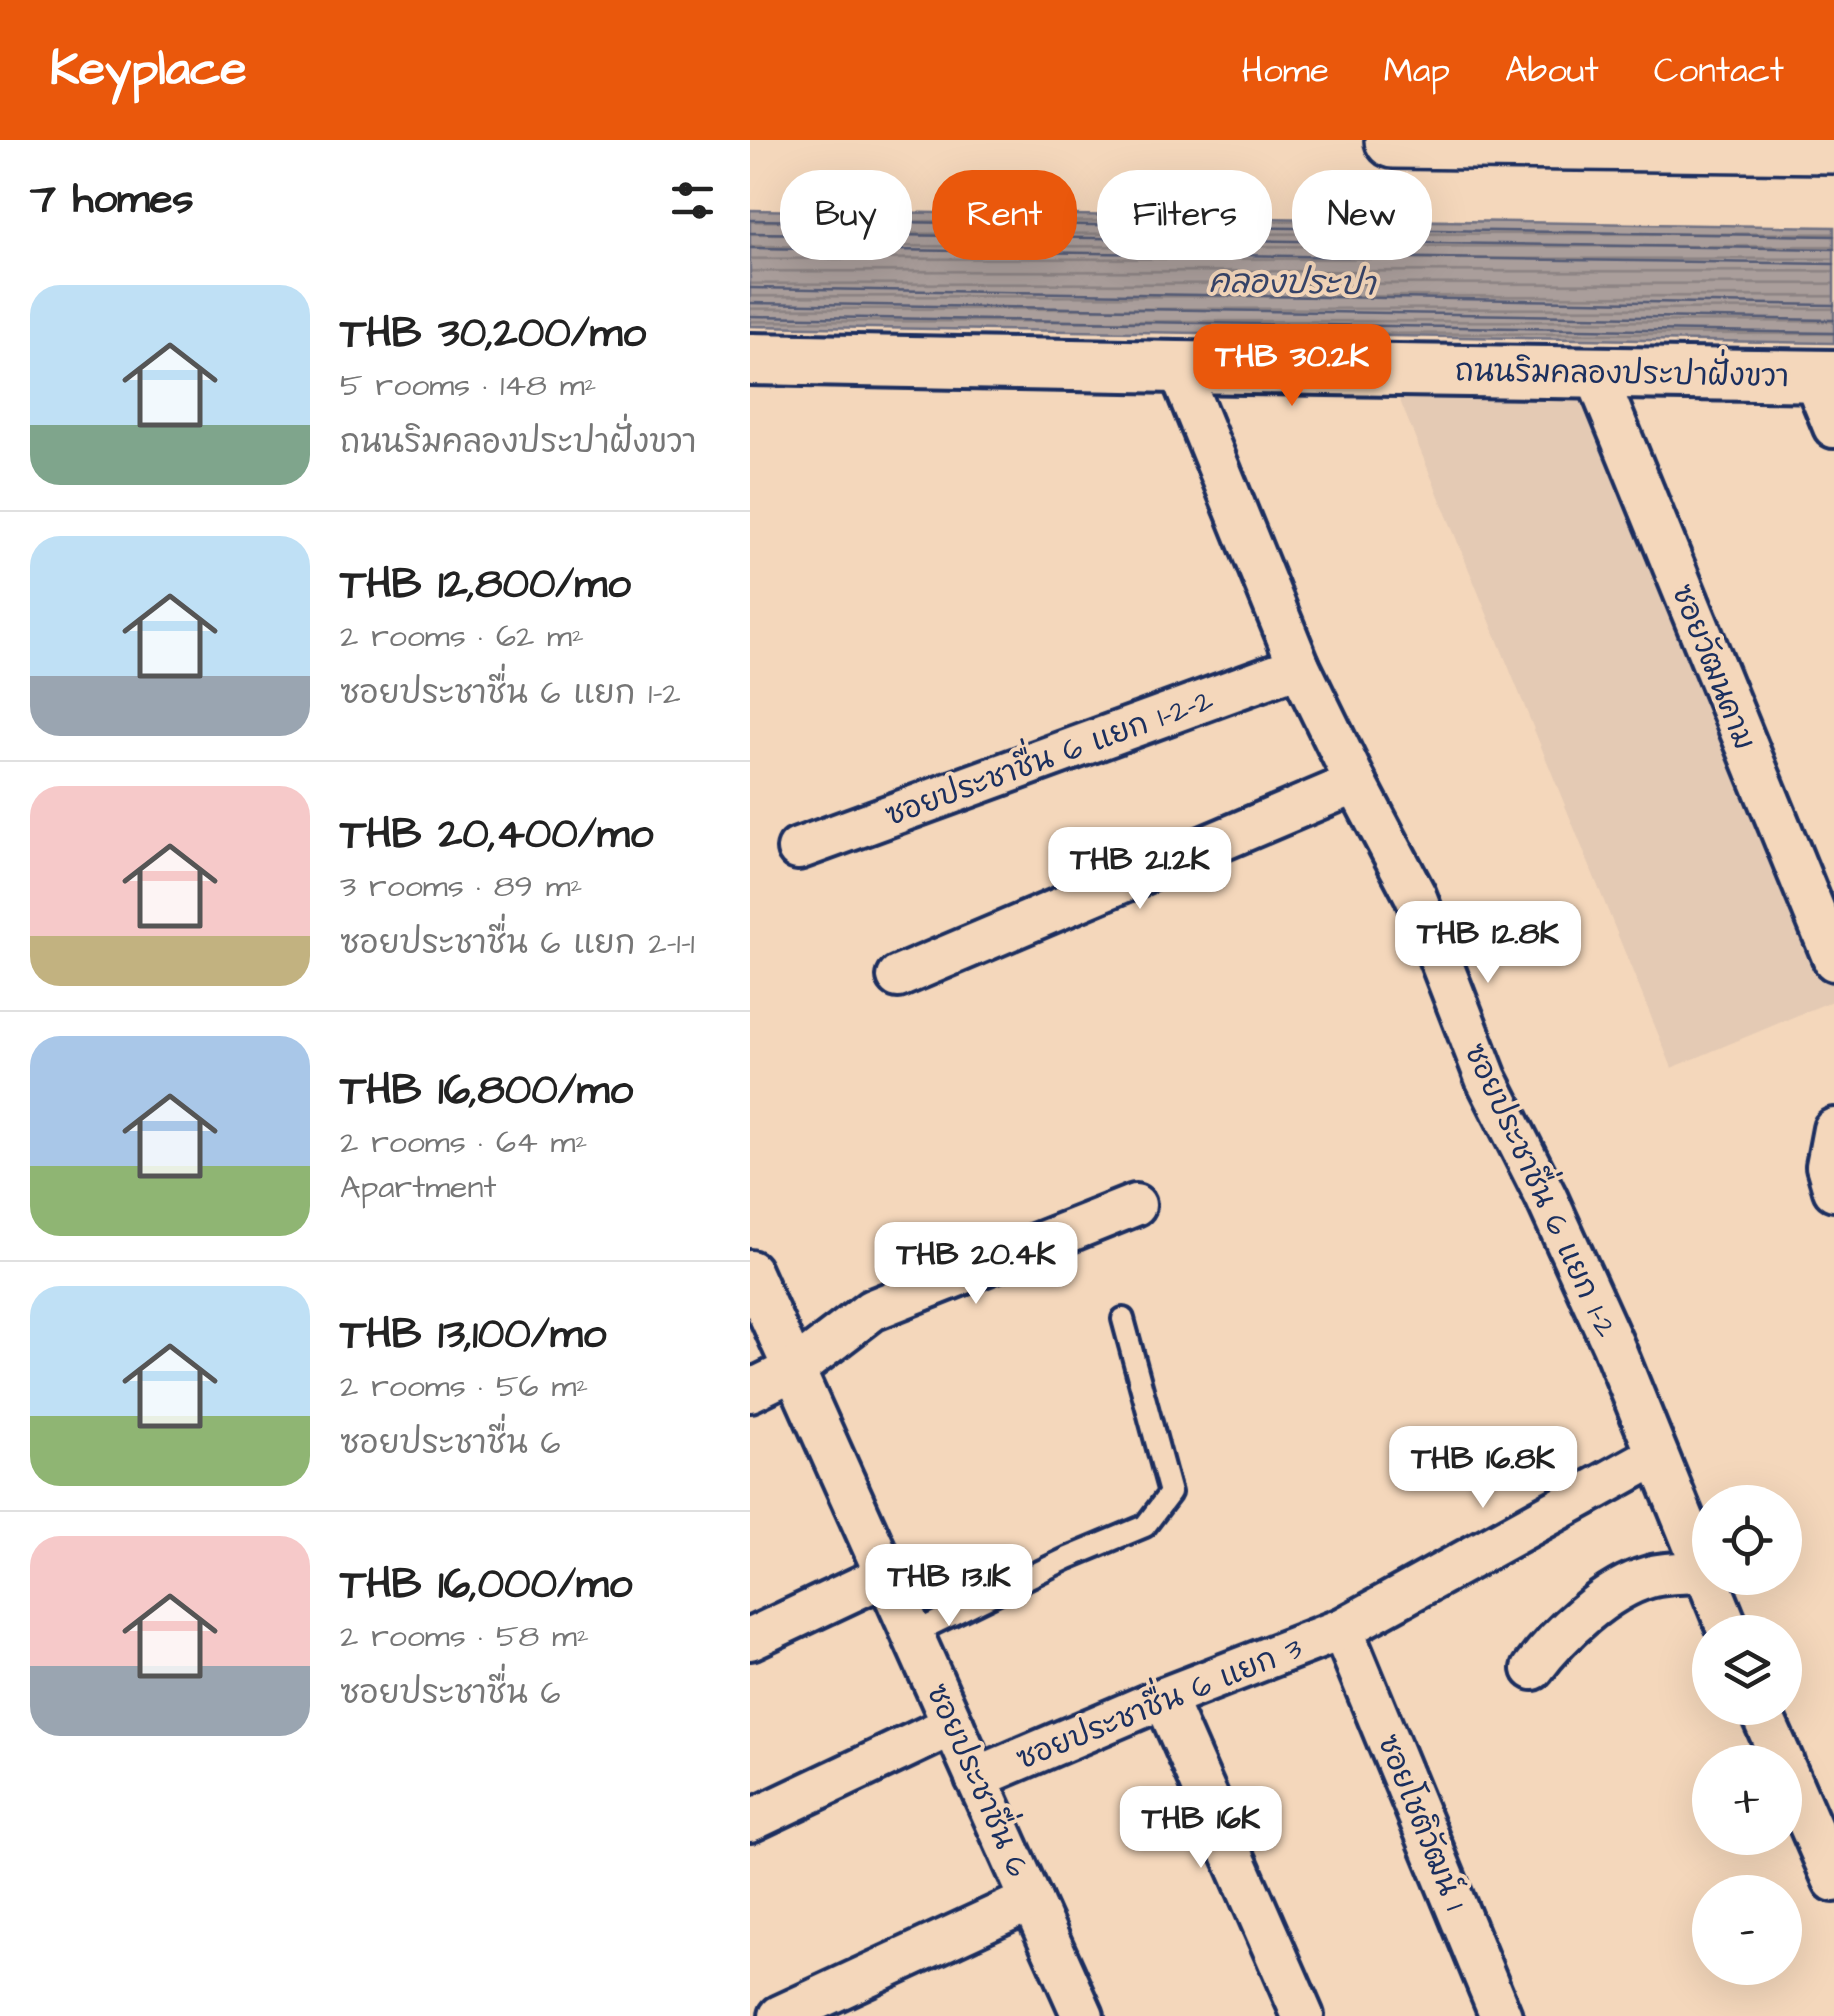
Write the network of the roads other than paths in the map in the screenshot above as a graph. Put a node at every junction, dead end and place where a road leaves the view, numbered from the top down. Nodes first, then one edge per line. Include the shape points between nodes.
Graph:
1 (1392, 140) edge
2 (1498, 141) edge
3 (1764, 142) edge
4 (1834, 145) edge
5 (750, 359) edge
6 (1178, 368) junction
7 (1594, 373) junction
8 (1824, 376) edge
9 (1834, 427) edge
10 (1299, 666) junction
11 (1356, 783) junction
12 (798, 848) dead end
13 (1833, 955) edge
14 (898, 977) dead end
15 (1834, 1129) edge
16 (1834, 1190) edge
17 (1135, 1205) dead end
18 (750, 1271) edge
19 (1123, 1318) dead end
20 (794, 1370) junction
21 (750, 1390) edge
22 (1657, 1455) junction
23 (1692, 1542) edge
24 (1692, 1573) edge
25 (886, 1574) junction
26 (1342, 1628) junction
27 (912, 1634) junction
28 (750, 1639) edge
29 (1533, 1670) dead end
30 (1164, 1698) junction
31 (953, 1724) junction
32 (976, 1778) junction
33 (1802, 1806) edge
34 (750, 1821) edge
35 (1834, 1880) edge
36 (1031, 1900) junction
37 (780, 2016) edge
38 (1082, 2016) edge
39 (1302, 2016) edge
40 (1501, 2016) edge

1 - 2 main road
2 - 3 main road
3 - 4 main road
5 - 6 street, ถนนริมคลองประปาฝั่งขวา
6 - 7 street, ถนนริมคลองประปาฝั่งขวา
6 - 10 street, ซอยประชาชื่น 6 แยก 1-2
7 - 8 street, ถนนริมคลองประปาฝั่งขวา
7 - 13 street, ซอยวัฒนคาม
8 - 9 street
10 - 11 street, ซอยประชาชื่น 6 แยก 1-2
10 - 12 street, ซอยประชาชื่น 6 แยก 1-2-2
11 - 14 street
11 - 22 street, ซอยประชาชื่น 6 แยก 1-2 via 1414,895 1486,1078 1598,1312
15 - 16 street via 1827,1166
17 - 20 street via 872,1310
18 - 20 street, ซอยประชาชื่น 6
19 - 27 lane via 1170,1493 1145,1526
20 - 21 street
20 - 25 street, ซอยประชาชื่น 6
22 - 23 street, ซอยประชาชื่น 6 แยก 1-2
22 - 26 street, ซอยประชาชื่น 6 แยก 3
24 - 29 street via 1649,1576 1616,1593 1580,1618
25 - 27 street, ซอยประชาชื่น 6
25 - 28 street
26 - 30 street, ซอยประชาชื่น 6 แยก 3
26 - 40 street, ซอยโชติวัฒน์ 1
27 - 31 street, ซอยประชาชื่น 6
30 - 32 street, ซอยประชาชื่น 6 แยก 3
30 - 39 street
31 - 32 street, ซอยประชาชื่น 6
31 - 34 street
32 - 36 street, ซอยประชาชื่น 6
33 - 35 street
36 - 37 street
36 - 38 street, ซอยประชาชื่น 6

